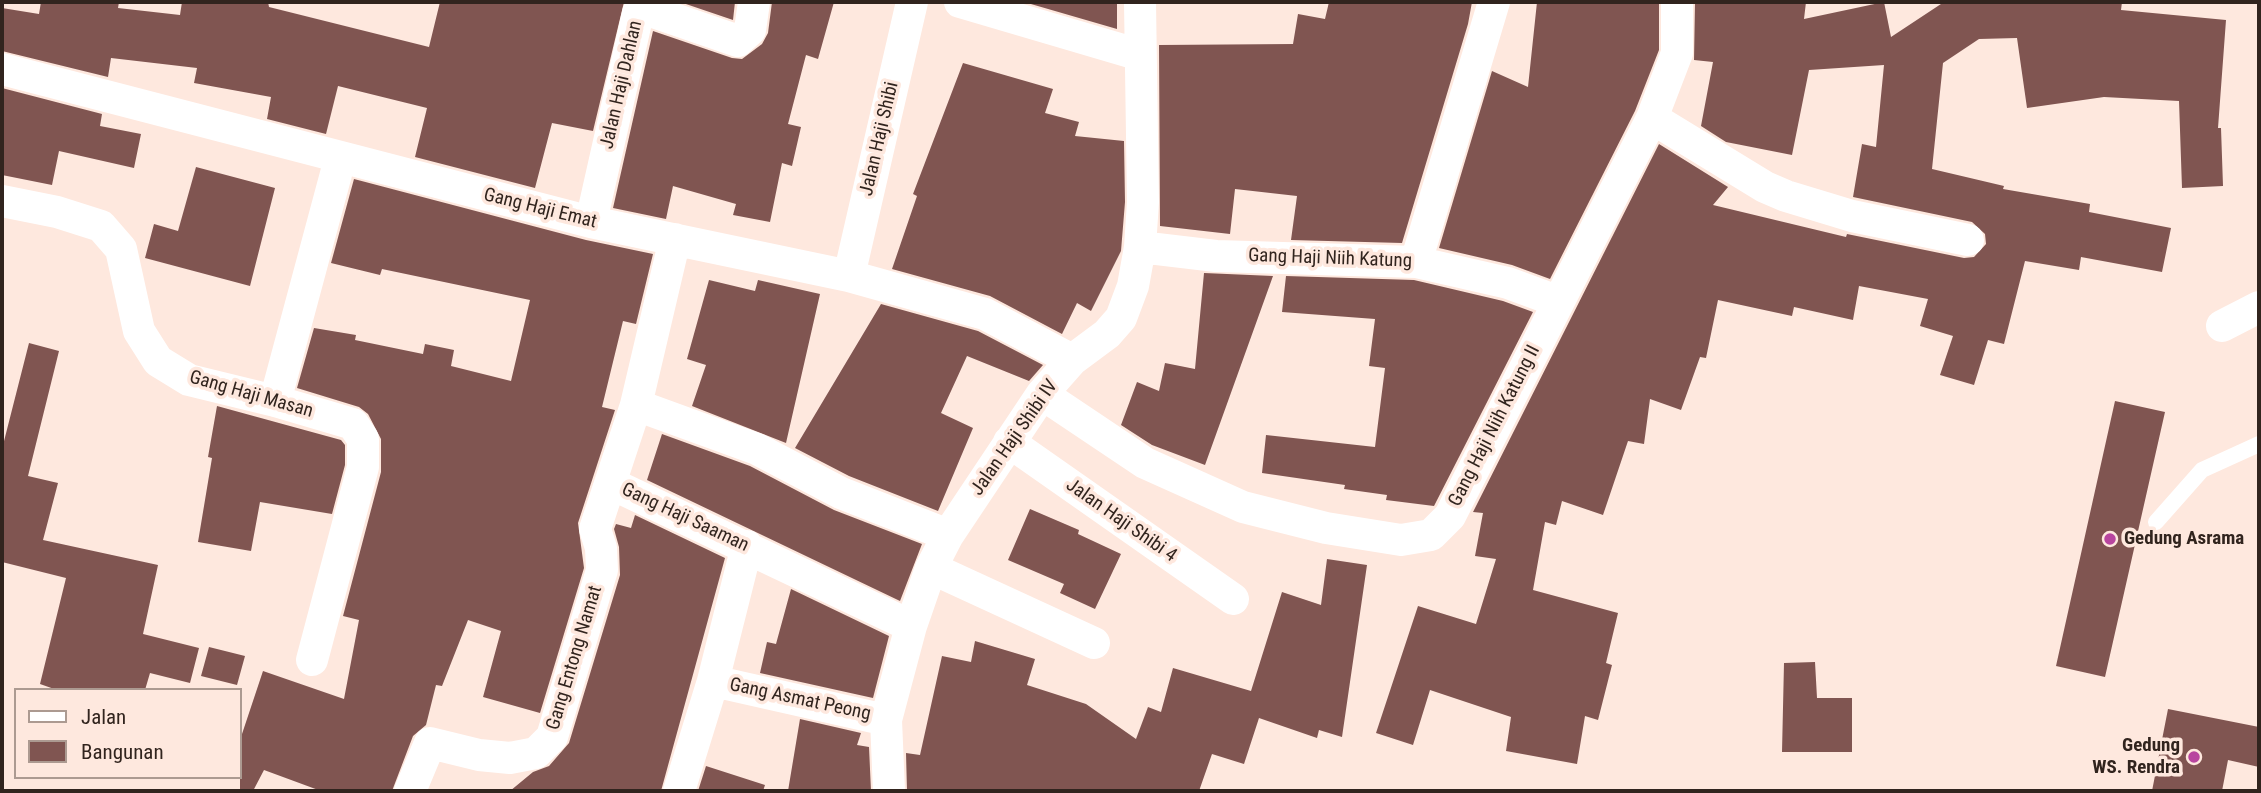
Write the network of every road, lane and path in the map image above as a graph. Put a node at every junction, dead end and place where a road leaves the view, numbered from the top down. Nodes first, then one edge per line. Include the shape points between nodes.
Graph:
1 (754, 2) edge
2 (912, 2) edge
3 (960, 2) edge
4 (1140, 2) edge
5 (1494, 2) edge
6 (1677, 2) edge
7 (1140, 55) junction
8 (2, 69) edge
9 (1652, 118) junction
10 (341, 159) junction
11 (2, 201) edge
12 (591, 222) junction
13 (675, 239) junction
14 (1968, 240) dead end
15 (1140, 247) junction
16 (1416, 262) junction
17 (849, 276) junction
18 (1558, 301) junction
19 (2259, 307) edge
20 (2222, 326) dead end
21 (1072, 360) junction
22 (1042, 394) junction
23 (275, 401) junction
24 (636, 405) junction
25 (1009, 442) junction
26 (2259, 444) edge
27 (612, 484) junction
28 (2156, 522) dead end
29 (948, 536) junction
30 (747, 546) junction
31 (931, 568) junction
32 (1233, 599) dead end
33 (911, 626) junction
34 (1094, 643) dead end
35 (312, 660) dead end
36 (713, 681) junction
37 (886, 720) junction
38 (410, 791) edge
39 (679, 791) edge
40 (888, 791) edge

1 - 12 street, Jalan Haji Dahlan via 750,30 738,41 648,10 638,13
2 - 17 street, Jalan Haji Shibi
3 - 7 street
4 - 7 street
5 - 16 street
6 - 9 street, Gang Haji Niih Katung II via 1677,53
7 - 15 street, Jalan Haji Shibi IV
8 - 10 street, Gang Haji Emat
9 - 14 street via 1786,196 1852,216
9 - 18 street, Gang Haji Niih Katung II
10 - 12 street, Gang Haji Emat
10 - 23 street
11 - 23 street, Gang Haji Masan via 101,226 121,248 139,331 158,361 189,380
12 - 13 street, Gang Haji Emat
13 - 17 street, Gang Haji Emat
13 - 24 street, Gang Haji Saaman
15 - 16 street, Gang Haji Niih Katung via 1216,256
15 - 21 street, Jalan Haji Shibi IV via 1121,317 1107,334
16 - 18 street, Gang Haji Niih Katung
17 - 21 street, Gang Haji Emat via 985,314
18 - 22 street, Gang Haji Niih Katung II via 1450,516 1431,535 1419,539 1326,528 1243,507 1145,463
19 - 20 street
21 - 22 street, Jalan Haji Shibi IV
22 - 25 street, Jalan Haji Shibi IV
23 - 35 street, Gang Haji Masan via 352,424 363,439 363,467
24 - 27 street, Gang Haji Saaman
24 - 29 street via 757,449 841,493
25 - 29 street, Jalan Haji Shibi IV
25 - 32 street, Jalan Haji Shibi 4
26 - 28 lane via 2202,470
27 - 30 street, Gang Haji Saaman
27 - 38 street, Gang Entong Namat via 595,528 602,570 548,743 536,752 510,758 430,743
29 - 31 street, Jalan Haji Shibi IV
30 - 33 street, Gang Haji Saaman
30 - 36 street
31 - 33 street, Jalan Haji Shibi IV
31 - 34 street
33 - 37 street, Jalan Haji Shibi IV
36 - 37 street, Gang Asmat Peong
36 - 39 street
37 - 40 street, Jalan Haji Shibi IV

